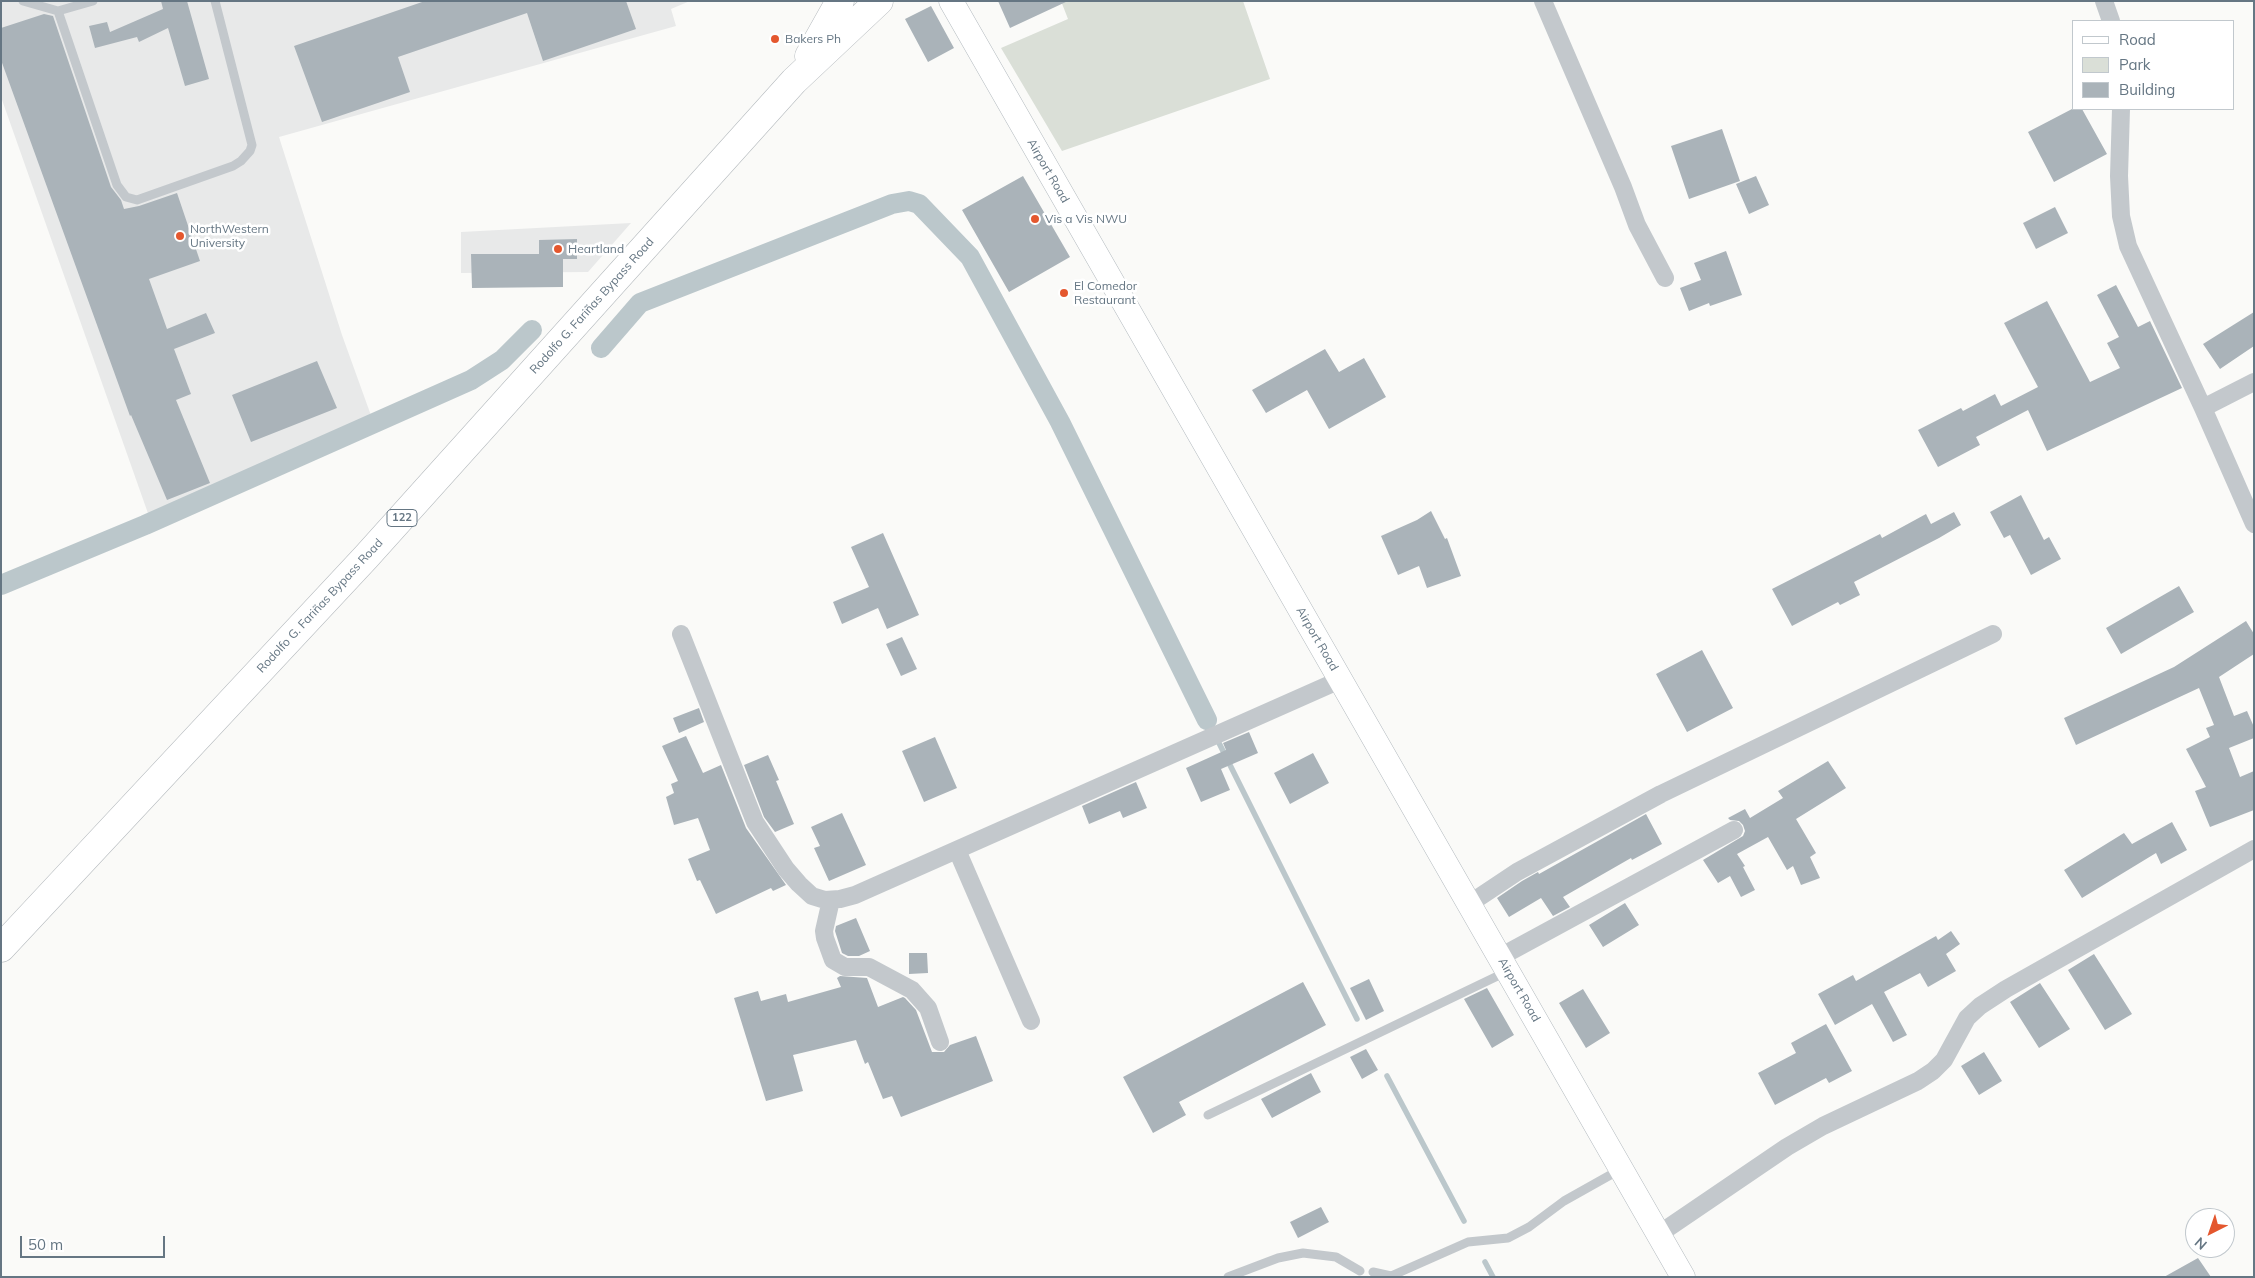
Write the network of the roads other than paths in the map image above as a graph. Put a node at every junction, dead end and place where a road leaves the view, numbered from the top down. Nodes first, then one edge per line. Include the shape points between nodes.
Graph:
1 (23, 1) edge
2 (93, 1) edge
3 (215, 1) edge
4 (840, 1) edge
5 (879, 1) edge
6 (951, 1) edge
7 (1543, 1) edge
8 (2104, 1) edge
9 (58, 11) junction
10 (2111, 20) edge
11 (794, 81) junction
12 (2121, 110) edge
13 (1665, 278) dead end
14 (2254, 382) edge
15 (2203, 408) junction
16 (2254, 524) edge
17 (681, 634) dead end
18 (1993, 634) dead end
19 (1340, 680) junction
20 (1734, 830) dead end
21 (2254, 849) edge
22 (957, 850) junction
23 (831, 900) junction
24 (1469, 904) junction
25 (1, 948) edge
26 (1504, 964) junction
27 (1032, 1021) dead end
28 (940, 1042) dead end
29 (1208, 1115) dead end
30 (1621, 1169) junction
31 (1659, 1234) junction
32 (1360, 1271) junction
33 (1376, 1275) edge
34 (1391, 1276) edge
35 (1228, 1277) edge
36 (1352, 1277) edge
37 (1683, 1277) edge

1 - 9 lane
2 - 9 lane
3 - 9 lane via 252,145 250,152 232,166 137,200 126,197 117,184
4 - 11 main road, Rodolfo G. Fariñas Bypass Road / 122
5 - 11 main road, Rodolfo G. Fariñas Bypass Road / 122
6 - 19 main road, Airport Road
7 - 13 street via 1637,225
8 - 10 street
11 - 25 main road, Rodolfo G. Fariñas Bypass Road / 122 via 366,557
12 - 15 street via 2120,208 2128,246
14 - 15 street
15 - 16 street
17 - 23 street via 755,822 799,884 812,896
18 - 24 street via 1661,794 1517,872
19 - 22 street
19 - 24 main road, Airport Road
20 - 26 street
21 - 31 street via 1993,997 1967,1018 1944,1060 1933,1071 1787,1147
22 - 23 street via 855,895
22 - 27 street
23 - 28 street via 824,931 833,960 845,967 869,967 912,990 928,1008
24 - 26 main road, Airport Road
26 - 29 lane
26 - 30 main road, Airport Road
30 - 31 main road, Airport Road
30 - 34 lane via 1508,1238 1468,1242
31 - 37 main road, Airport Road
32 - 33 lane
32 - 35 lane via 1336,1257 1303,1253 1278,1258
32 - 36 lane
33 - 34 lane

